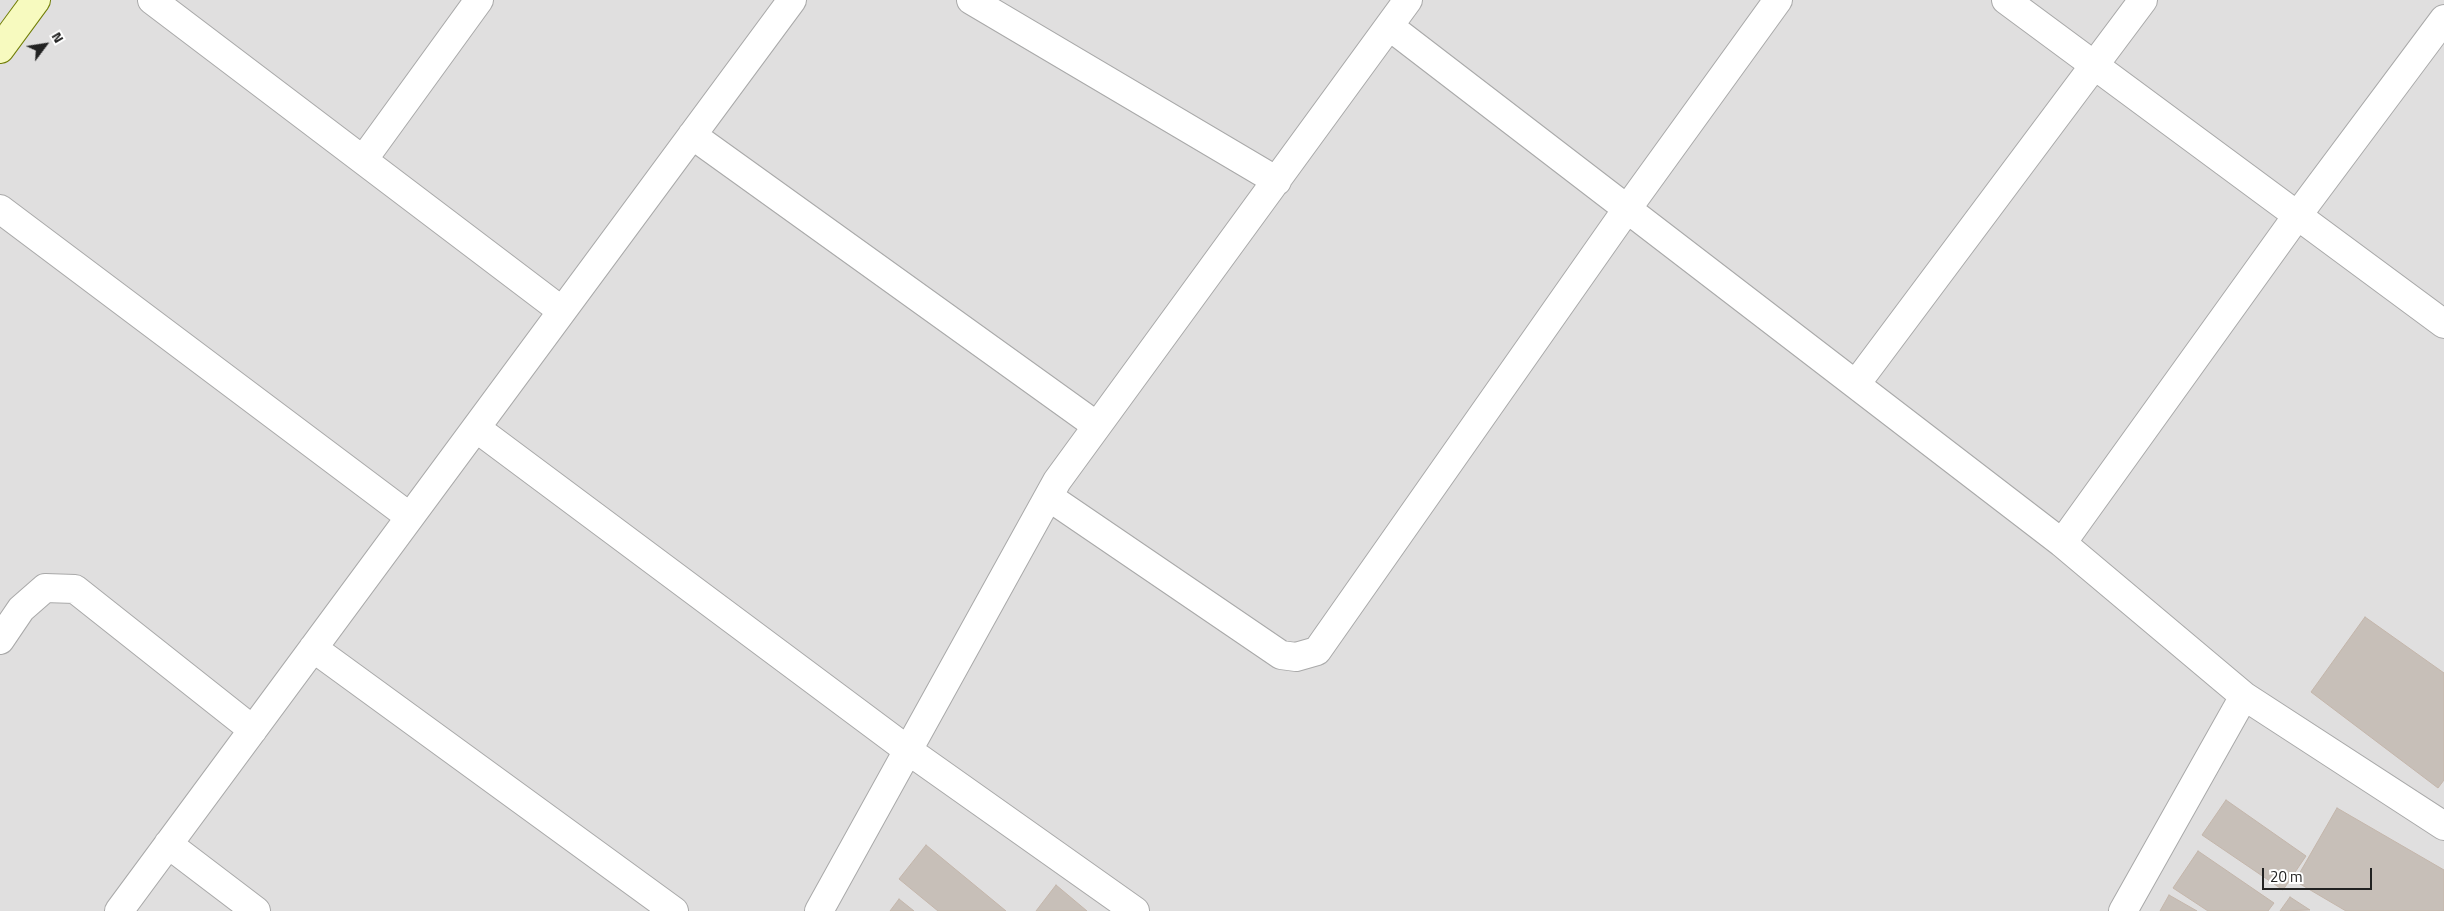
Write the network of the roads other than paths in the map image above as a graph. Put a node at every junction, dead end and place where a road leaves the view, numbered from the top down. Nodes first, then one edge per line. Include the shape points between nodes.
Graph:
1 (36, 0) edge
2 (152, 0) edge
3 (479, 0) edge
4 (792, 0) edge
5 (971, 0) edge
6 (1408, 0) edge
7 (1778, 0) edge
8 (2006, 0) edge
9 (2143, 0) edge
10 (2444, 19) edge
11 (1389, 26) junction
12 (0, 49) edge
13 (2094, 65) junction
14 (692, 135) junction
15 (363, 160) junction
16 (1277, 181) junction
17 (1627, 208) junction
18 (0, 209) edge
19 (2298, 216) junction
20 (562, 311) junction
21 (2444, 324) edge
22 (1856, 384) junction
23 (1097, 426) junction
24 (476, 428) junction
25 (1049, 497) junction
26 (410, 517) junction
27 (2062, 543) junction
28 (0, 640) edge
29 (313, 648) junction
30 (2244, 696) junction
31 (253, 730) junction
32 (909, 751) junction
33 (2444, 826) edge
34 (168, 844) junction
35 (119, 911) edge
36 (256, 911) edge
37 (674, 911) edge
38 (819, 911) edge
39 (1136, 911) edge
40 (2123, 911) edge

1 - 12 main road
2 - 15 street
3 - 15 street
4 - 14 street
5 - 16 street
6 - 11 street
7 - 17 street
8 - 13 street
9 - 13 street
10 - 19 street
11 - 16 street
11 - 17 street
13 - 19 street
13 - 22 street
14 - 20 street
14 - 23 street
15 - 20 street
16 - 23 street
17 - 22 street
17 - 25 street via 1317,651 1296,657 1282,655
18 - 26 street
19 - 21 street
19 - 27 street
20 - 24 street
22 - 27 street
23 - 25 street
24 - 26 street
24 - 32 street
25 - 32 street
26 - 29 street
27 - 30 street
28 - 31 street via 21,609 45,588 74,589
29 - 31 street
29 - 37 street
30 - 33 street
30 - 40 street
31 - 34 street
32 - 38 street
32 - 39 street
34 - 35 street
34 - 36 street

